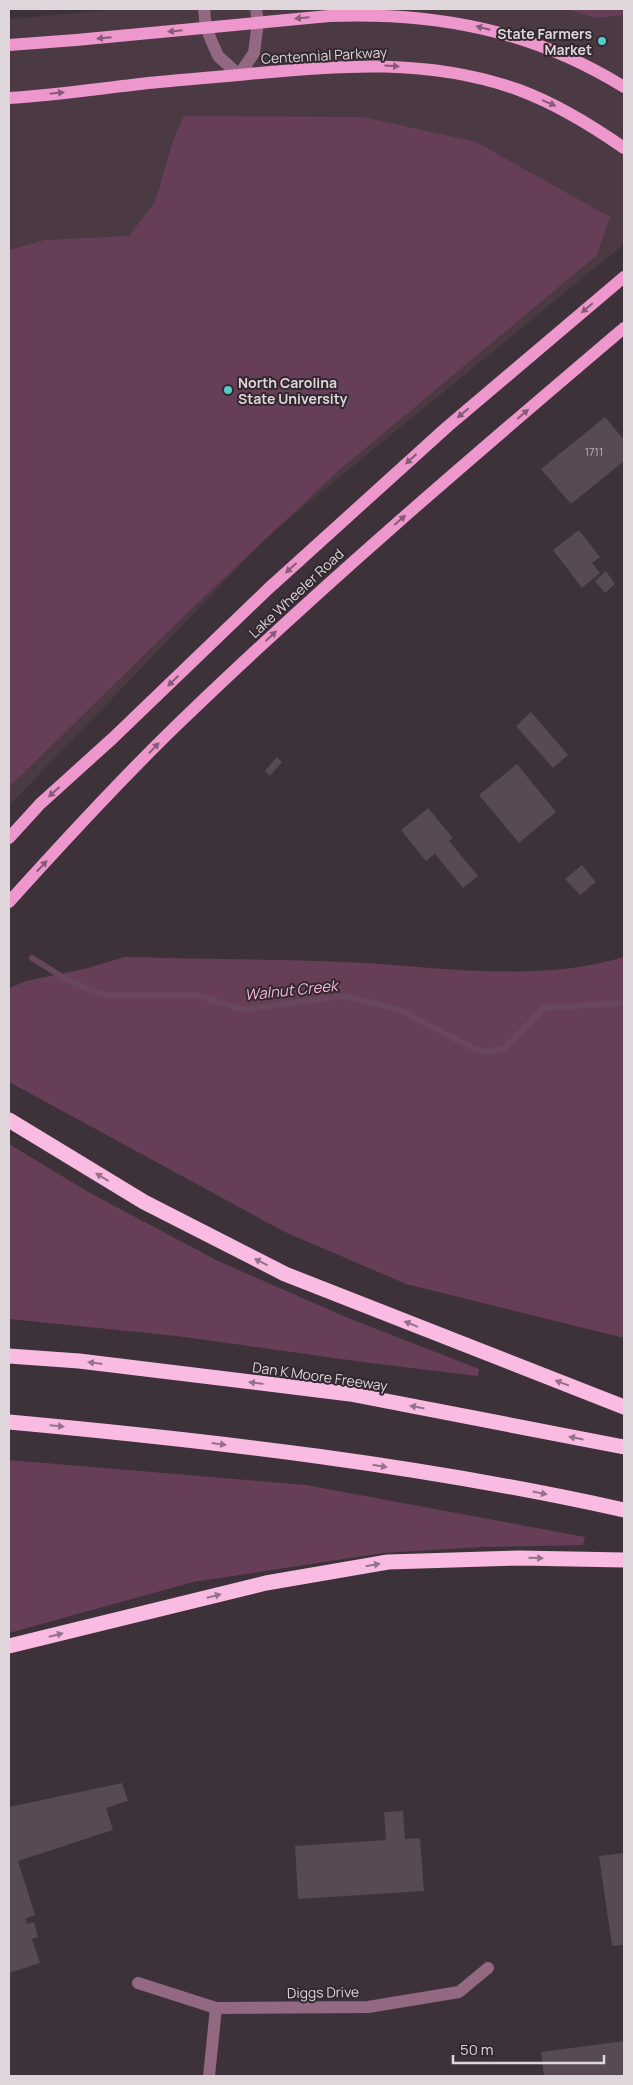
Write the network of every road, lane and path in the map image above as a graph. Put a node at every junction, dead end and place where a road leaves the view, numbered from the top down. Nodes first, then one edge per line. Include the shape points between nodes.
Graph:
1 (204, 9) edge
2 (256, 9) edge
3 (258, 22) junction
4 (206, 28) junction
5 (9, 45) edge
6 (239, 75) junction
7 (624, 87) edge
8 (9, 98) edge
9 (624, 148) edge
10 (624, 277) edge
11 (624, 328) edge
12 (9, 838) edge
13 (9, 902) edge
14 (9, 1122) edge
15 (9, 1356) edge
16 (624, 1406) edge
17 (9, 1422) edge
18 (624, 1447) edge
19 (624, 1510) edge
20 (624, 1560) edge
21 (9, 1646) edge
22 (488, 1968) dead end
23 (138, 1984) dead end
24 (216, 2008) junction
25 (209, 2076) edge

1 - 4 street
2 - 3 street
3 - 4 main road
3 - 6 street via 254,53
7 -> 3 main road via 580,62 546,48 513,36 441,20 368,14
4 -> 5 main road
4 - 6 street via 218,56
8 -> 6 main road, Centennial Parkway
6 -> 9 main road, Centennial Parkway via 374,65 446,71 482,79 560,108
10 -> 12 main road, Lake Wheeler Road via 447,427 268,589 40,804
13 -> 11 main road, Lake Wheeler Road via 177,725 267,640 363,552
16 -> 14 highway via 285,1274 144,1202
18 -> 15 highway, Dan K Moore Freeway via 350,1394 79,1361
17 -> 19 highway via 297,1453 437,1474
21 -> 20 highway via 266,1583 388,1562 519,1558
22 - 24 street, Diggs Drive via 459,1992 368,2007
23 - 24 street, Diggs Drive
24 - 25 street

